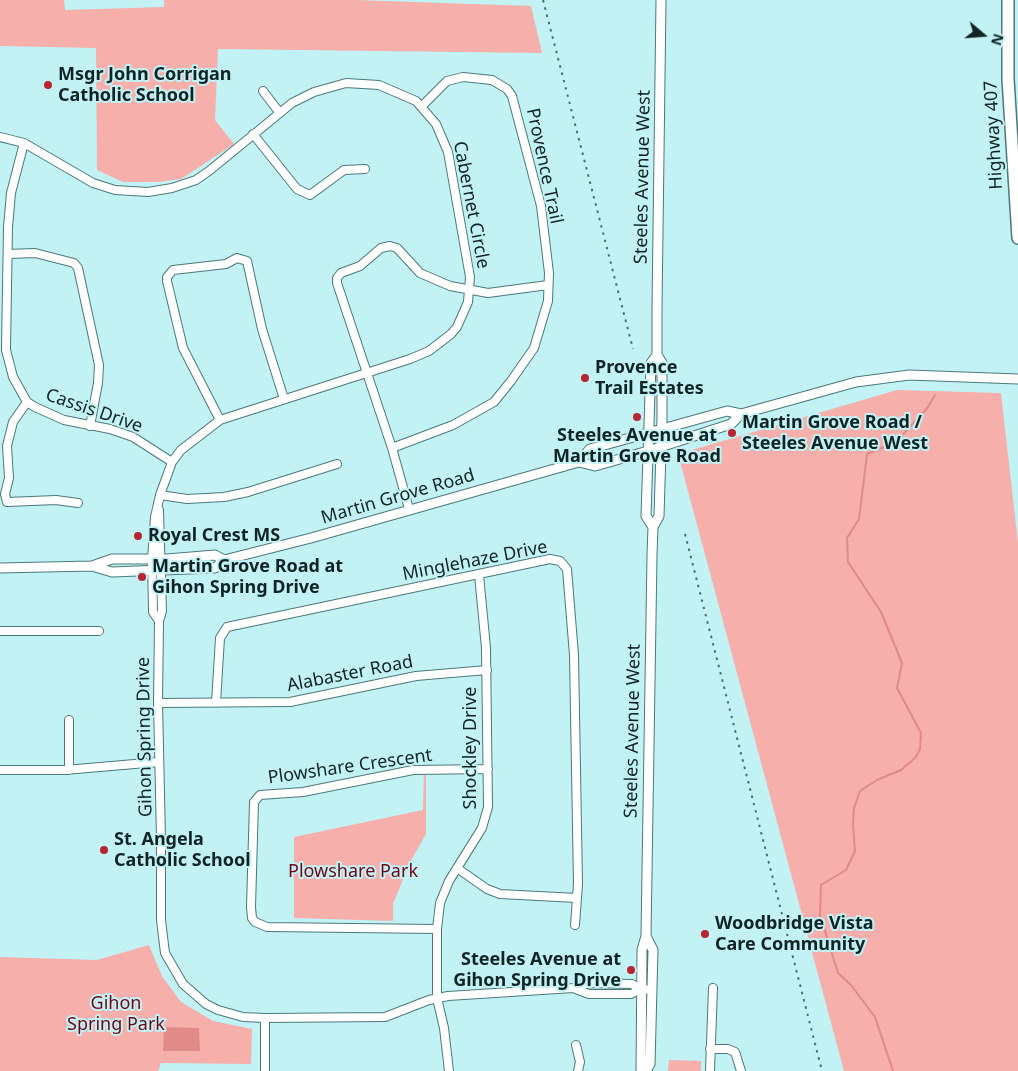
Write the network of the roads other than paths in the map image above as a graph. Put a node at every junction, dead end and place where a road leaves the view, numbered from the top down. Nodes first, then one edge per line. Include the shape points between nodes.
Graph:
1 (661, 0) edge
2 (1003, 0) edge
3 (1008, 0) edge
4 (1008, 79) junction
5 (263, 91) dead end
6 (422, 106) junction
7 (279, 112) junction
8 (253, 134) junction
9 (0, 137) edge
10 (24, 143) junction
11 (365, 168) dead end
12 (1018, 238) edge
13 (8, 254) junction
14 (548, 285) junction
15 (470, 291) junction
16 (657, 355) junction
17 (368, 373) junction
18 (1018, 379) edge
19 (284, 399) junction
20 (27, 402) junction
21 (742, 414) junction
22 (220, 420) junction
23 (90, 426) junction
24 (661, 430) junction
25 (648, 433) junction
26 (661, 446) junction
27 (392, 448) junction
28 (648, 451) junction
29 (172, 462) junction
30 (579, 462) junction
31 (337, 464) dead end
32 (160, 495) junction
33 (78, 503) dead end
34 (409, 509) junction
35 (653, 527) junction
36 (157, 559) junction
37 (224, 560) junction
38 (92, 566) junction
39 (0, 568) edge
40 (157, 571) junction
41 (478, 575) junction
42 (0, 631) edge
43 (99, 631) dead end
44 (487, 670) junction
45 (158, 703) junction
46 (216, 703) junction
47 (69, 720) dead end
48 (158, 762) junction
49 (488, 769) junction
50 (0, 770) edge
51 (70, 770) junction
52 (457, 868) junction
53 (576, 898) junction
54 (575, 925) dead end
55 (437, 929) junction
56 (646, 936) junction
57 (713, 988) dead end
58 (641, 989) junction
59 (652, 990) junction
60 (436, 998) junction
61 (265, 1018) junction
62 (576, 1045) dead end
63 (710, 1049) junction
64 (265, 1071) edge
65 (449, 1071) edge
66 (578, 1071) edge
67 (641, 1071) edge
68 (646, 1071) edge
69 (710, 1071) edge
70 (741, 1071) edge

1 - 16 main road, Steeles Avenue West
2 - 4 highway
3 - 4 highway, Highway 407
4 - 12 highway, Highway 407
5 - 7 street
6 - 7 street, Cabernet Circle via 379,84 346,83 314,92
6 - 14 street, Provence Trail via 447,81 463,77 492,80 512,96 541,206
6 - 15 street, Cabernet Circle via 441,132 448,152
7 - 8 street, Cabernet Circle
8 - 10 street, Cabernet Circle via 196,180 148,192 115,190 93,183
8 - 11 street via 297,189 310,195 344,170
9 - 10 street, Cabernet Circle
10 - 13 street, Cassis Drive via 11,193
13 - 20 street, Cassis Drive via 7,360
13 - 23 street via 35,253 74,263 78,268 99,365
14 - 15 street via 506,292
14 - 27 street, Provence Trail via 548,301 537,340 494,402 453,425
15 - 17 street, Cabernet Circle via 466,307 451,334 429,351
15 - 17 street via 430,279 412,266 397,248 390,246 381,248 360,266 340,274 336,281
16 - 24 main road, Steeles Avenue West via 662,363
16 - 25 main road, Steeles Avenue West via 651,363
17 - 19 street, Cabernet Circle
17 - 27 street
18 - 21 main road, Martin Grove Road via 887,376 821,390
19 - 22 street, Cabernet Circle
19 - 22 street via 262,329 247,261 237,258 226,264 173,270 166,277 184,353
20 - 23 street, Cassis Drive via 64,420
20 - 33 street via 10,430 7,502 56,500
21 - 24 main road, Martin Grove Road via 727,411
21 - 26 main road, Martin Grove Road via 731,424
22 - 29 street, Cabernet Circle via 187,445
23 - 29 street, Cassis Drive via 133,437
24 - 25 main road, Martin Grove Road
24 - 26 main road, Steeles Avenue West
25 - 28 main road, Steeles Avenue West
25 - 30 main road, Martin Grove Road via 590,449
26 - 28 main road, Martin Grove Road
26 - 35 main road, Steeles Avenue West via 659,516
27 - 34 street
28 - 30 main road, Martin Grove Road via 595,466
28 - 35 main road, Steeles Avenue West via 646,516
29 - 32 street, Cabernet Circle
30 - 34 main road, Martin Grove Road
31 - 32 street via 224,497 187,499
32 - 36 street, Cabernet Circle
34 - 37 main road, Martin Grove Road
35 - 56 main road, Steeles Avenue West
36 - 37 main road, Martin Grove Road via 214,555
36 - 38 main road, Martin Grove Road via 112,559
36 - 40 street, Gihon Spring Drive
37 - 40 main road, Martin Grove Road via 214,568
38 - 39 main road, Martin Grove Road
38 - 40 main road, Martin Grove Road via 112,572
40 - 45 street, Gihon Spring Drive via 153,612 159,621
41 - 44 street, Shockley Drive
41 - 46 street, Minglehaze Drive via 227,627 220,638
41 - 53 street, Minglehaze Drive via 555,559 567,569 574,654
42 - 43 street
44 - 46 street, Alabaster Road via 416,676 290,702
44 - 49 street, Shockley Drive
45 - 46 street, Alabaster Road
45 - 48 street, Gihon Spring Drive
47 - 51 street
48 - 51 street
48 - 61 street, Gihon Spring Drive via 161,920 168,960 183,984 206,1004 231,1014
49 - 52 street, Shockley Drive via 487,816 476,841
49 - 55 street, Plowshare Crescent via 413,770 303,792 260,795 254,802 251,907 252,918 256,922 267,926
50 - 51 street
52 - 53 street via 500,894
52 - 55 street, Shockley Drive via 443,892
53 - 54 street, Minglehaze Drive
55 - 60 street, Shockley Drive
56 - 58 main road, Steeles Avenue West via 642,950
56 - 59 main road, Steeles Avenue West via 653,950
57 - 63 street
58 - 59 street, Gihon Spring Drive
58 - 60 street, Gihon Spring Drive via 631,994 588,994 573,988 528,989
58 - 67 main road, Steeles Avenue West
59 - 68 main road, Steeles Avenue West via 650,1064
60 - 61 street, Gihon Spring Drive via 385,1017
60 - 65 street, Shockley Drive
61 - 64 street
62 - 66 street via 580,1062
63 - 69 street
63 - 70 street via 736,1052

